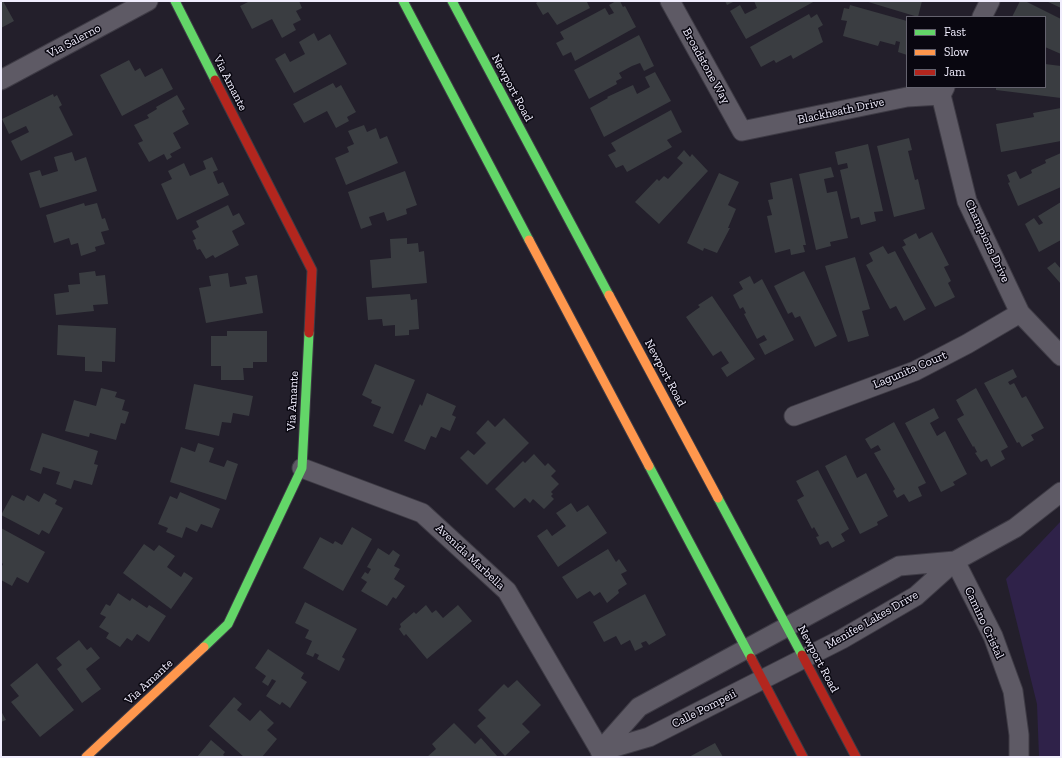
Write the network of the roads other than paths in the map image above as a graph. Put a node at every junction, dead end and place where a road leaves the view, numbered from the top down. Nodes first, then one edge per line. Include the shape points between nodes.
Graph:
1 (148, 1) edge
2 (175, 1) edge
3 (403, 1) edge
4 (452, 1) edge
5 (670, 1) edge
6 (990, 1) edge
7 (982, 16) edge
8 (1, 80) edge
9 (943, 91) edge
10 (742, 131) joint
11 (1020, 313) junction
12 (1061, 356) edge
13 (794, 416) dead end
14 (302, 468) junction
15 (1061, 492) edge
16 (955, 561) junction
17 (787, 627) junction
18 (746, 649) junction
19 (804, 658) junction
20 (762, 679) junction
21 (600, 755) edge
22 (86, 757) edge
23 (803, 757) edge
24 (856, 757) edge
25 (1019, 757) edge

1 - 8 street, Via Salerno
2 - 14 main road, Via Amante via 312,270
3 - 18 main road
4 - 17 main road, Newport Road
5 - 10 street, Broadstone Way
6 - 7 street
9 - 10 street, Blackheath Drive
9 - 11 street, Champions Drive via 967,201
11 - 12 street, Champions Drive
11 - 13 street, Lagunita Court via 915,370
14 - 21 street, Avenida Marbella via 422,513 507,591
14 - 22 main road, Via Amante via 228,624
15 - 16 street, Menifee Lakes Drive via 1015,528
16 - 17 street, Menifee Lakes Drive via 899,566
16 - 19 street, Menifee Lakes Drive via 916,596
16 - 25 street, Camino Cristal via 993,636 1013,691 1020,736
17 - 18 street, Menifee Lakes Drive
17 - 19 main road, Newport Road
18 - 20 main road
18 - 21 street via 639,707
19 - 20 street, Calle Pompeii
19 - 24 main road, Newport Road
20 - 21 street, Calle Pompeii via 649,737
20 - 23 main road

